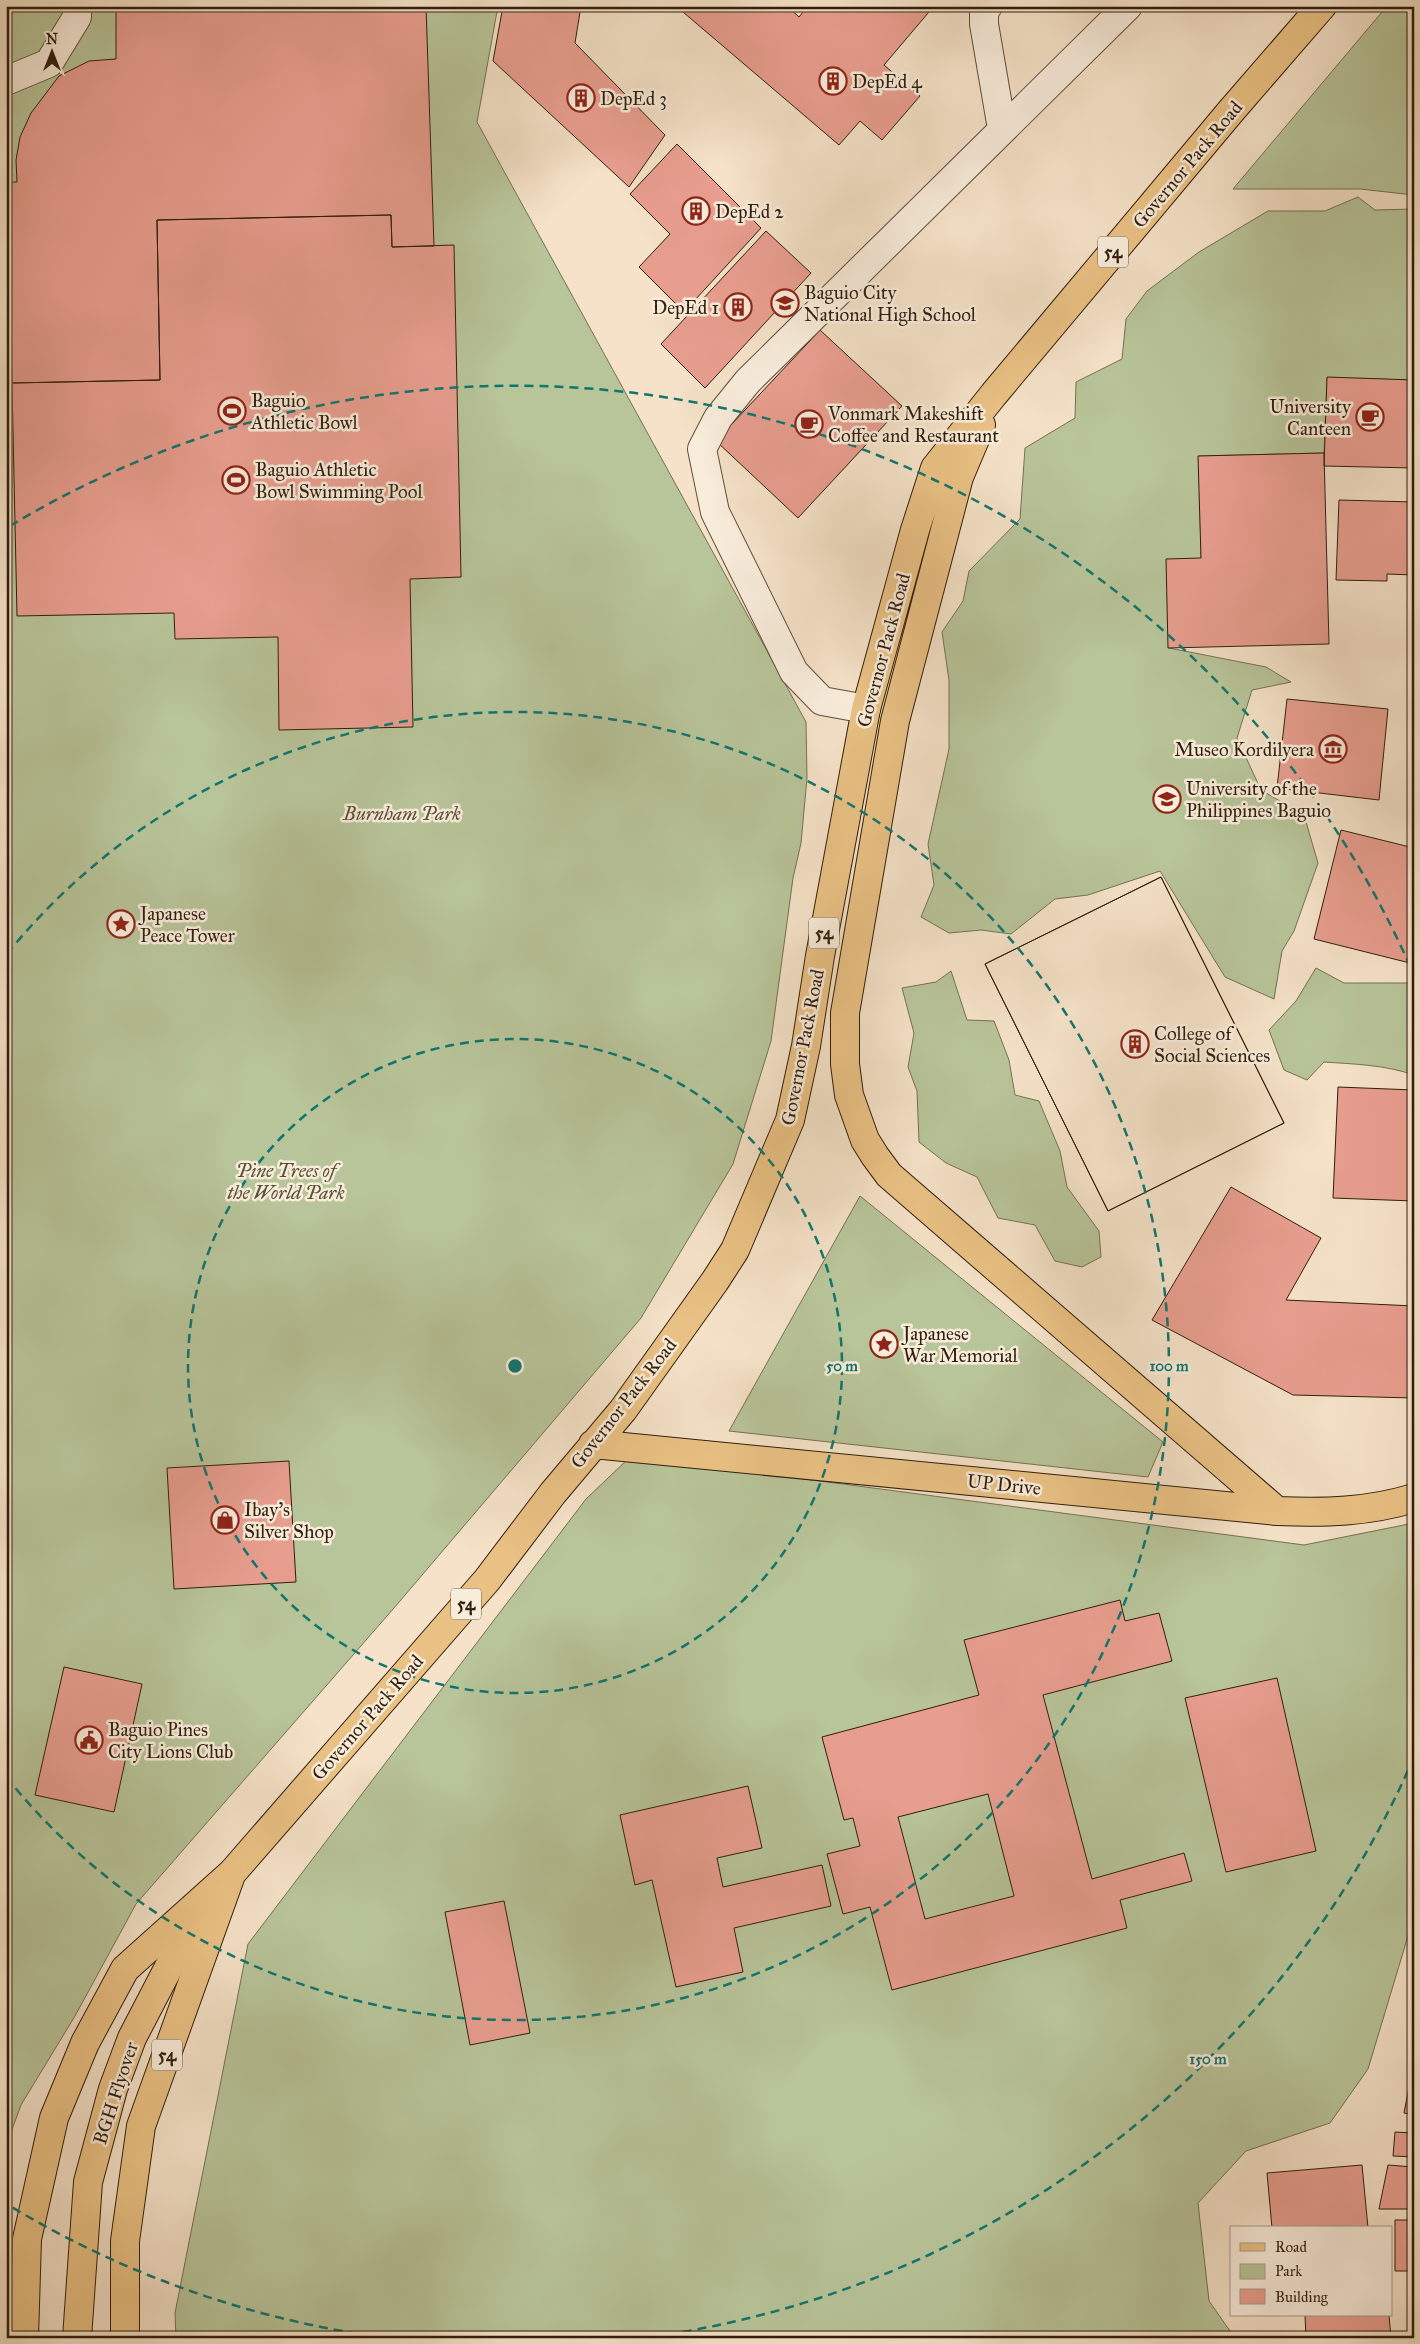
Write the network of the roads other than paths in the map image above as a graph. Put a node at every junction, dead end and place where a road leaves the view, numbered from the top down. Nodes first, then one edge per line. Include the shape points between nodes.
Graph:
1 (77, 6) edge
2 (988, 6) edge
3 (1128, 6) edge
4 (1322, 6) edge
5 (6, 81) edge
6 (1002, 129) junction
7 (994, 394) junction
8 (866, 710) junction
9 (592, 1444) junction
10 (1414, 1498) edge
11 (1277, 1511) junction
12 (232, 1873) junction
13 (24, 2338) edge
14 (77, 2338) edge
15 (125, 2338) edge

1 - 5 lane via 77,17 49,63
2 - 6 lane via 984,12 984,24
3 - 6 lane
4 - 7 main road, Governor Pack Road / 54
6 - 8 lane via 748,381 718,418 702,449 715,512 794,672 822,702
7 - 8 main road, Governor Pack Road / 54 via 935,468
7 - 11 main road via 959,477 895,721 845,1013 849,1095 866,1140 889,1174
8 - 9 main road, Governor Pack Road / 54 via 790,1120 735,1250 628,1402
9 - 11 main road, UP Drive
9 - 12 main road, Governor Pack Road / 54 via 487,1580
10 - 11 main road, UP Drive via 1328,1513
12 - 13 main road, Governor Pack Road / 54 via 126,1969 85,2043 54,2118 27,2239
12 - 14 main road, BGH Flyover via 171,1963 132,2038 113,2089 88,2182
12 - 15 main road, Governor Pack Road / 54 via 141,2126 125,2241

